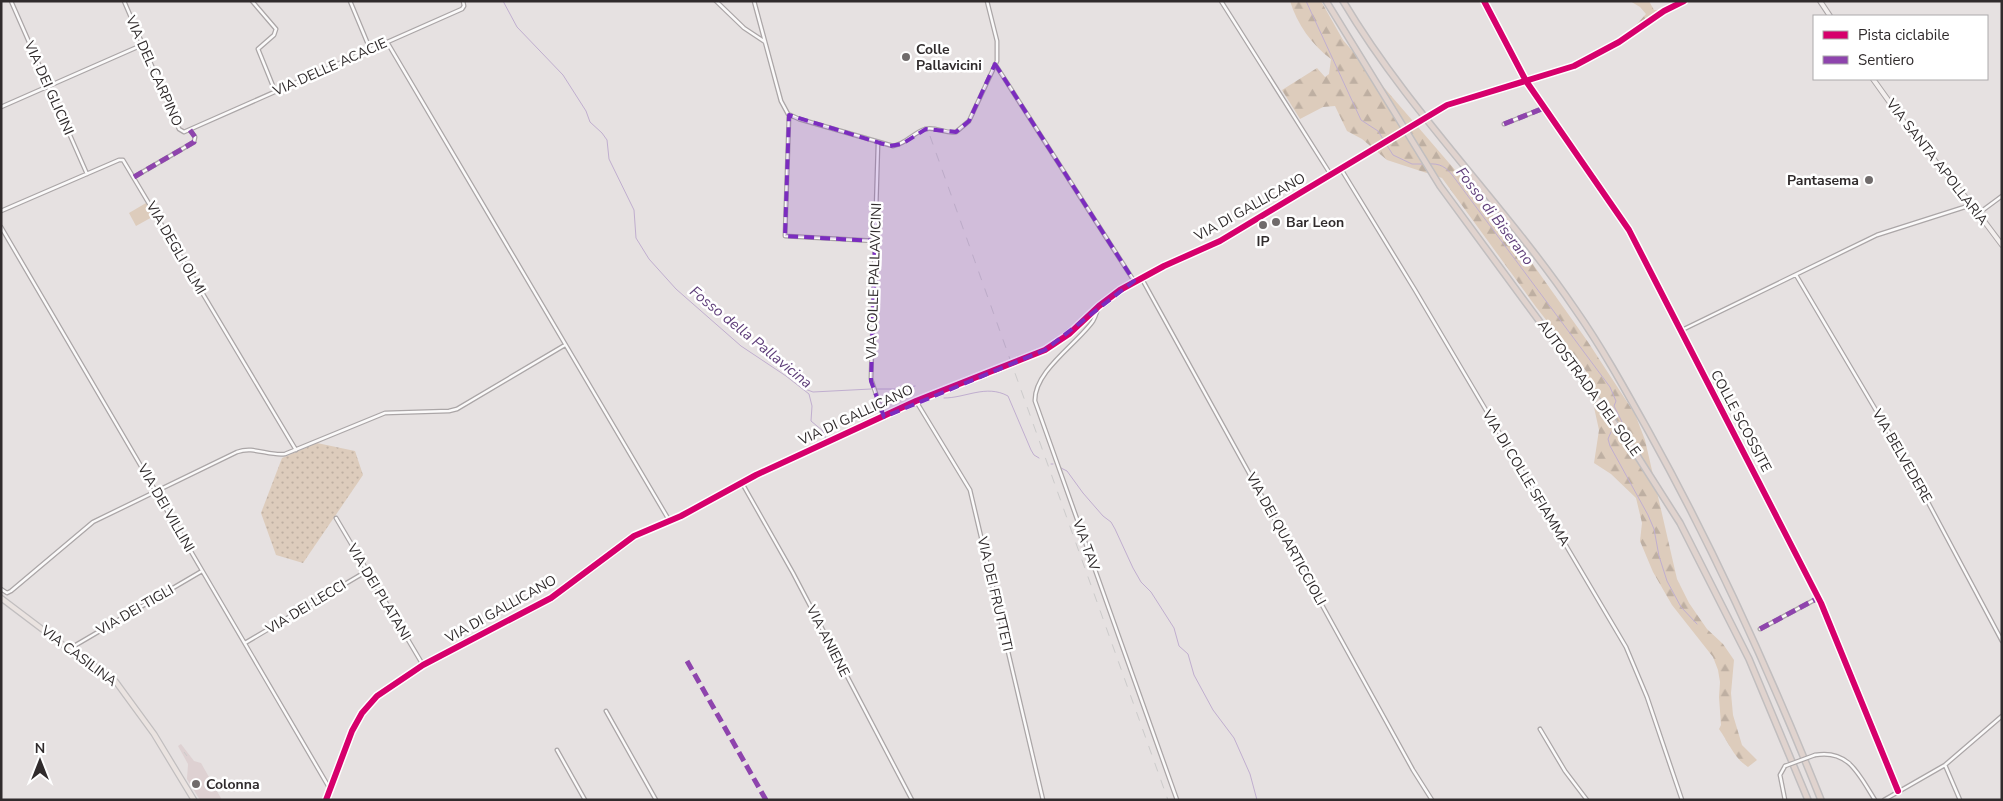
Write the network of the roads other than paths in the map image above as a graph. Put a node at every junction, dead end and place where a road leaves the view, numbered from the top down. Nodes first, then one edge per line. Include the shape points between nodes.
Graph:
1 (10, 1) edge
2 (124, 1) edge
3 (252, 1) edge
4 (350, 1) edge
5 (463, 1) edge
6 (716, 1) edge
7 (754, 1) edge
8 (987, 1) edge
9 (1221, 1) edge
10 (1326, 1) edge
11 (1343, 1) edge
12 (1484, 1) edge
13 (1684, 1) edge
14 (1820, 1) edge
15 (1829, 15) edge
16 (387, 42) junction
17 (766, 43) junction
18 (142, 45) junction
19 (370, 49) junction
20 (995, 64) junction
21 (1874, 80) edge
22 (1526, 81) junction
23 (48, 87) junction
24 (275, 90) junction
25 (1, 107) edge
26 (1544, 108) junction
27 (789, 116) junction
28 (1504, 124) dead end
29 (190, 130) junction
30 (878, 143) junction
31 (1341, 169) junction
32 (87, 174) junction
33 (1331, 175) junction
34 (134, 177) junction
35 (2002, 196) edge
36 (1972, 205) junction
37 (1, 211) edge
38 (1979, 213) junction
39 (1, 227) edge
40 (876, 241) junction
41 (2002, 245) edge
42 (1796, 275) junction
43 (1141, 277) junction
44 (1134, 282) junction
45 (1100, 305) junction
46 (1680, 331) junction
47 (565, 345) junction
48 (916, 401) junction
49 (884, 417) junction
50 (296, 450) junction
51 (742, 483) junction
52 (156, 491) junction
53 (336, 518) dead end
54 (670, 522) junction
55 (202, 571) junction
56 (367, 571) junction
57 (1, 589) edge
58 (1, 598) edge
59 (1818, 598) junction
60 (1760, 629) dead end
61 (2002, 641) edge
62 (245, 644) junction
63 (68, 649) junction
64 (423, 665) junction
65 (606, 711) dead end
66 (2002, 716) edge
67 (1540, 729) dead end
68 (557, 750) dead end
69 (1945, 765) junction
70 (330, 789) junction
71 (1898, 791) junction
72 (194, 800) edge
73 (326, 800) edge
74 (585, 800) edge
75 (656, 800) edge
76 (912, 800) edge
77 (1043, 800) edge
78 (1177, 800) edge
79 (1432, 800) edge
80 (1587, 800) edge
81 (1682, 800) edge
82 (1785, 800) edge
83 (1808, 800) edge
84 (1821, 800) edge
85 (1875, 800) edge
86 (1884, 800) edge
87 (1960, 800) edge

1 - 23 street, VIA DEI GLICINI
2 - 18 street, VIA DEL CARPINO
3 - 24 street via 276,29 258,49
4 - 19 street
5 - 16 street, VIA DELLE ACACIE via 462,8
6 - 17 street via 744,28
7 - 17 street
8 - 20 street via 997,41
9 - 33 street
10 - 83 highway, AUTOSTRADA DEL SOLE via 1430,170 1626,438 1680,523 1749,659
11 - 84 highway, AUTOSTRADA DEL SOLE via 1414,103 1551,275 1613,367 1688,503 1766,671
12 - 22 street, COLLE SCOSSITE
13 - 22 street, VIA DI GALLICANO via 1601,52 1568,68
14 - 15 street
16 - 19 street, VIA DELLE ACACIE
16 - 47 street
17 - 27 street via 779,96
18 - 23 street
18 - 29 street, VIA DEL CARPINO via 179,129 182,132
19 - 24 street, VIA DELLE ACACIE
20 - 30 street via 969,121 961,130 951,133 928,128 899,145
20 - 44 street
21 - 36 street, VIA SANTA APOLLARIA via 1912,134
22 - 26 street, COLLE SCOSSITE
22 - 31 street, VIA DI GALLICANO, bridge via 1448,105
23 - 25 street
23 - 32 street, VIA DEI GLICINI
24 - 29 street, VIA DELLE ACACIE
26 - 28 street
26 - 46 street, COLLE SCOSSITE via 1625,224
27 - 30 street
27 - 40 street via 784,236
29 - 34 street via 195,138 193,142
30 - 40 street, VIA COLLE PALLAVICINI
31 - 33 street, VIA DI GALLICANO
31 - 81 street, VIA DI COLLE SFIAMMA via 1626,647
32 - 34 street, VIA DEGLI OLMI via 121,159
32 - 37 street, VIA DEGLI OLMI
33 - 43 street, VIA DI GALLICANO via 1220,241
34 - 50 street, VIA DEGLI OLMI
35 - 38 street
36 - 38 street, VIA SANTA APOLLARIA
36 - 42 street via 1877,235
38 - 41 street, VIA SANTA APOLLARIA
39 - 52 street, VIA DEI VILLINI
40 - 49 street, VIA COLLE PALLAVICINI via 871,379
42 - 46 street
42 - 61 street, VIA BELVEDERE via 1906,461
43 - 44 street, VIA DI GALLICANO
43 - 79 street, VIA DEI QUARTICCIOLI
44 - 45 street, VIA DI GALLICANO
45 - 48 street, VIA DI GALLICANO, bridge via 1045,350
45 - 78 street, VIA TAV via 1091,323 1042,377 1035,401
46 - 59 street, COLLE SCOSSITE
47 - 50 street via 457,409 385,413
47 - 54 street
48 - 49 street, VIA DI GALLICANO
48 - 77 street, VIA DEI FRUTTETI via 970,490
49 - 51 street, VIA DI GALLICANO
50 - 52 street via 279,455 254,449 241,450
51 - 54 street, VIA DI GALLICANO
51 - 76 street, VIA ANIENE
52 - 55 street, VIA DEI VILLINI
52 - 57 street via 93,522 11,591 7,593
53 - 56 street, VIA DEI PLATANI
54 - 64 street, VIA DI GALLICANO via 630,539 543,603
55 - 62 street, VIA DEI VILLINI
55 - 63 street, VIA DEI TIGLI
56 - 62 street, VIA DEI LECCI
56 - 64 street, VIA DEI PLATANI
58 - 63 main road, VIA CASILINA
59 - 60 street
59 - 71 street, COLLE SCOSSITE
62 - 70 street, VIA DEI VILLINI
63 - 72 main road, VIA CASILINA via 116,682 154,734
64 - 70 street, VIA DI GALLICANO via 382,692 362,713
65 - 75 street
66 - 69 street
67 - 80 street
68 - 74 street
69 - 71 street
69 - 87 street
70 - 73 street, VIA DI GALLICANO
71 - 86 street
82 - 85 street, bridge via 1780,776 1785,766 1816,755 1831,754 1844,758

